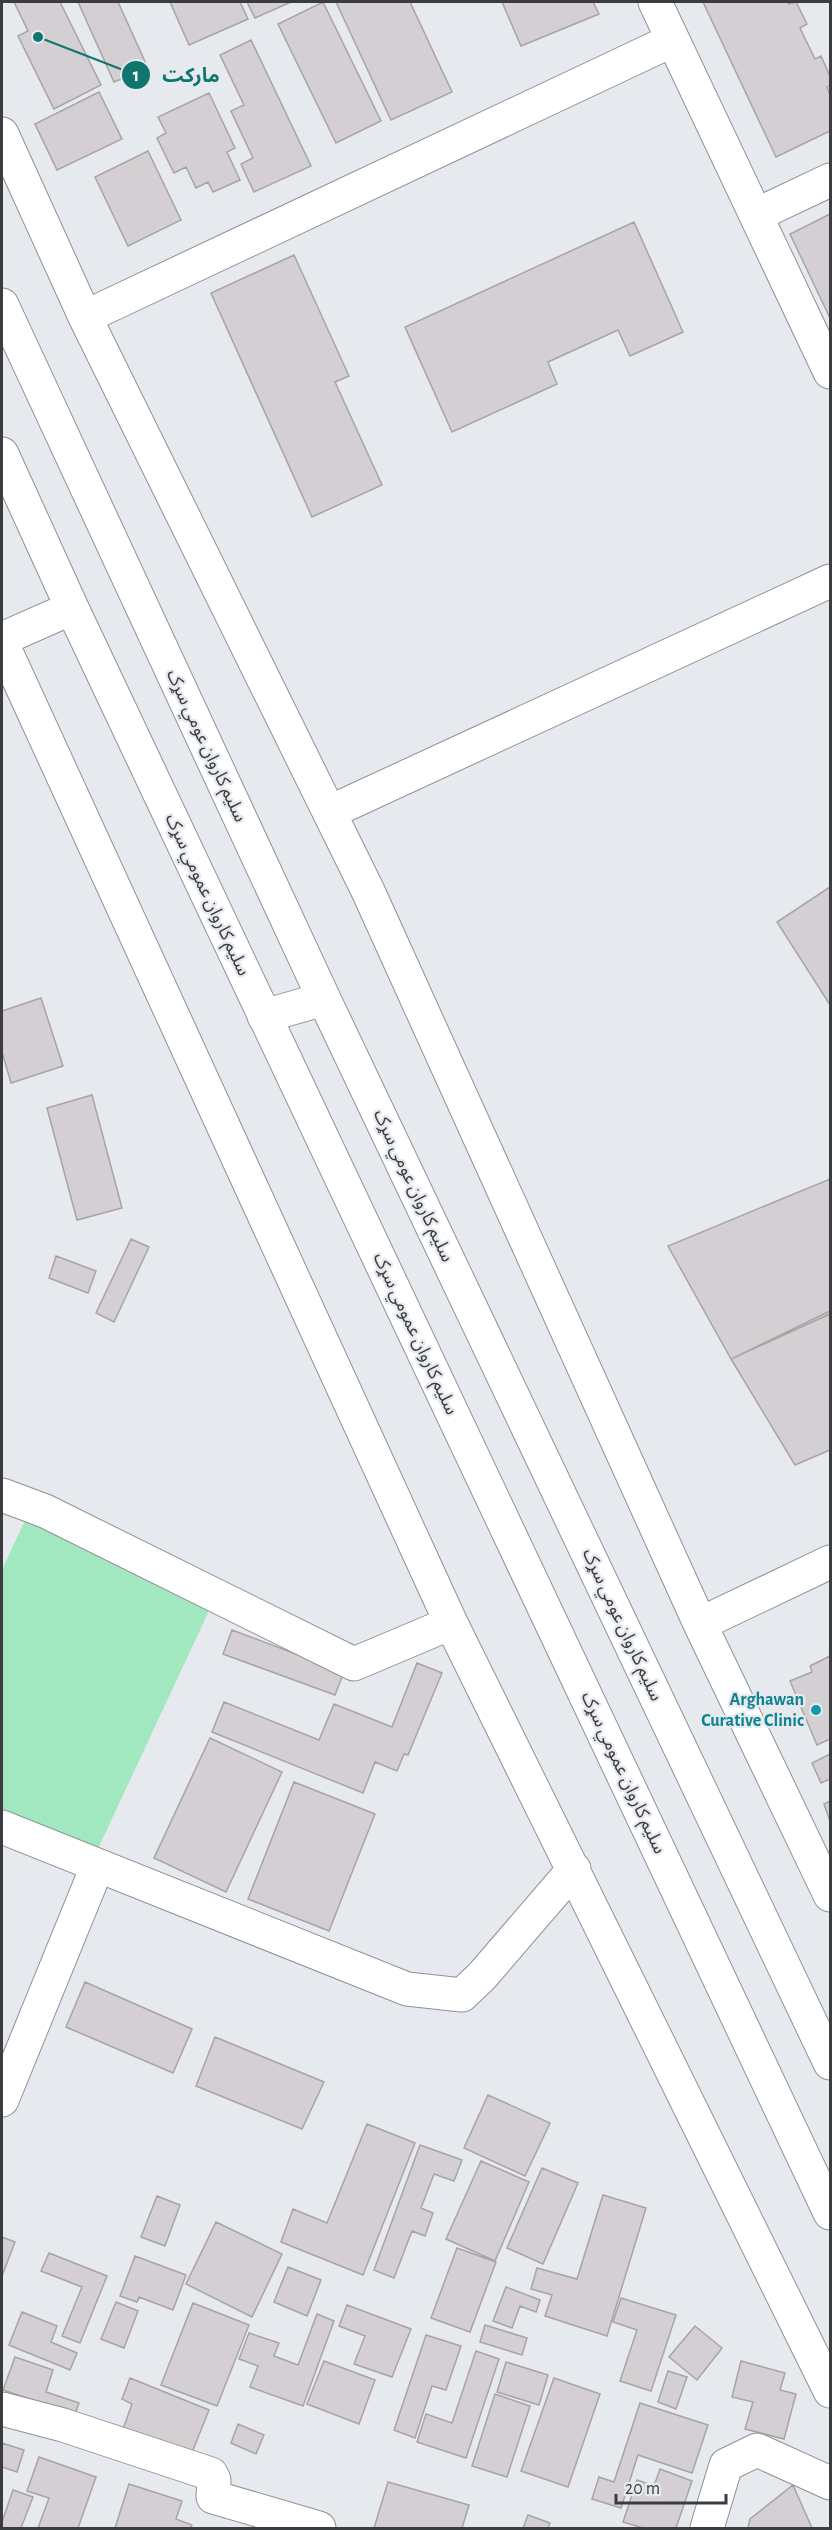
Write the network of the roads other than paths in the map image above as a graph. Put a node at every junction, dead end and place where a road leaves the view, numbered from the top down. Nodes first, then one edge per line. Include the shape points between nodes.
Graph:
1 (655, 2) edge
2 (673, 40) junction
3 (2, 134) edge
4 (831, 180) edge
5 (756, 215) junction
6 (2, 305) edge
7 (85, 317) junction
8 (831, 372) edge
9 (2, 454) edge
10 (831, 580) edge
11 (72, 608) junction
12 (2, 641) edge
13 (330, 812) junction
14 (324, 999) junction
15 (264, 1016) junction
16 (2, 1495) edge
17 (831, 1562) edge
18 (451, 1623) junction
19 (700, 1624) junction
20 (2, 1827) edge
21 (97, 1867) junction
22 (574, 1869) junction
23 (831, 1894) edge
24 (831, 2063) edge
25 (2, 2100) edge
26 (831, 2213) edge
27 (831, 2391) edge
28 (2, 2409) edge
29 (831, 2483) edge
30 (319, 2529) edge
31 (707, 2529) edge

1 - 2 street
2 - 5 street
2 - 7 street
3 - 7 street
4 - 5 street
5 - 8 street
6 - 14 street, سلیم کاروان عومي سړک
7 - 13 street
9 - 11 street, سلیم کاروان عمومي سړک
10 - 13 street
11 - 12 street
11 - 15 street, سلیم کاروان عمومي سړک
12 - 18 street
13 - 19 street
14 - 15 street
14 - 24 street, سلیم کاروان عومي سړک
15 - 26 street, سلیم کاروان عمومي سړک
16 - 18 street via 45,1511 354,1664
17 - 19 street
18 - 22 street
19 - 23 street
20 - 21 street
21 - 22 street via 407,1989 462,1995
21 - 25 street
22 - 27 street
28 - 30 street via 211,2474 213,2497
29 - 31 street via 757,2450 726,2465

